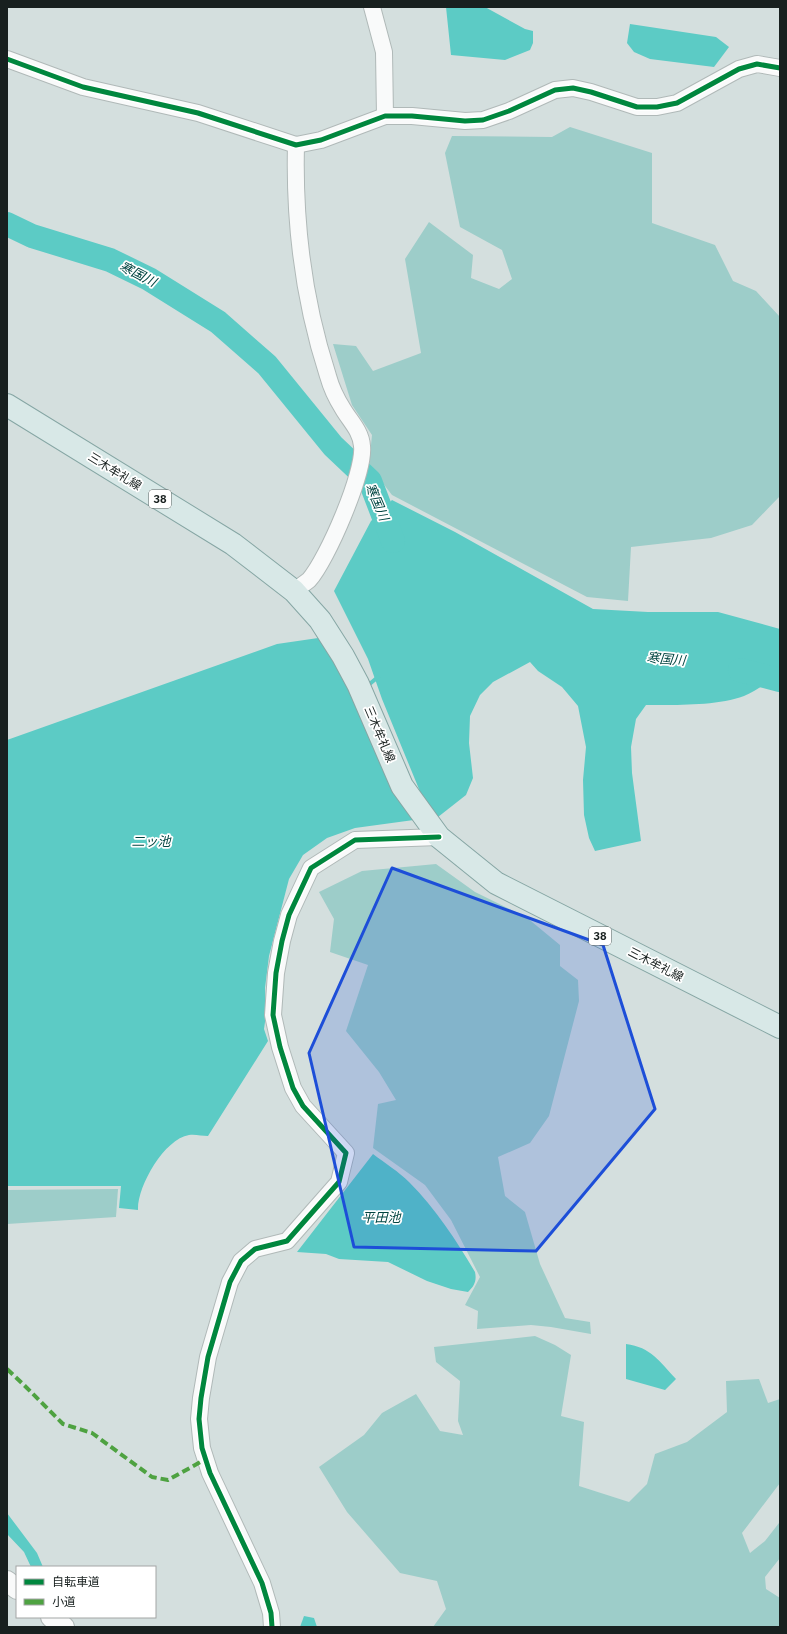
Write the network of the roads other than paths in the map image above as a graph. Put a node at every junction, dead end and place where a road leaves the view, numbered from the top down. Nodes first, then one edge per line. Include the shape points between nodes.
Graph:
1 (372, 7) edge
2 (7, 59) edge
3 (780, 68) edge
4 (385, 116) junction
5 (296, 145) junction
6 (7, 405) edge
7 (299, 597) junction
8 (435, 833) junction
9 (780, 1027) edge
10 (7, 1581) edge
11 (16, 1588) edge
12 (52, 1618) edge
13 (64, 1627) edge
14 (272, 1627) edge

1 - 4 street via 384,52
2 - 5 street via 83,87 198,113
3 - 4 street via 757,64 739,69 677,103 657,107 637,107 573,88 555,90 483,120
4 - 5 street via 321,140
5 - 7 street via 295,184 305,280 321,355 332,388 358,431 362,445 362,459 347,506 330,544
6 - 7 main road, 三木牟礼線 / 38 via 233,544
7 - 8 main road, 三木牟礼線 / 38 via 320,620 343,656 358,684 402,786
8 - 9 main road, 三木牟礼線 / 38 via 496,883
8 - 14 street via 355,840 311,868 289,914 282,941 273,1015 280,1048 293,1088 303,1106 346,1154 339,1182 287,1241 255,1249 241,1261 230,1282 208,1357 200,1398 199,1419 202,1448 210,1473 262,1583 271,1613
10 - 11 street
12 - 13 street

